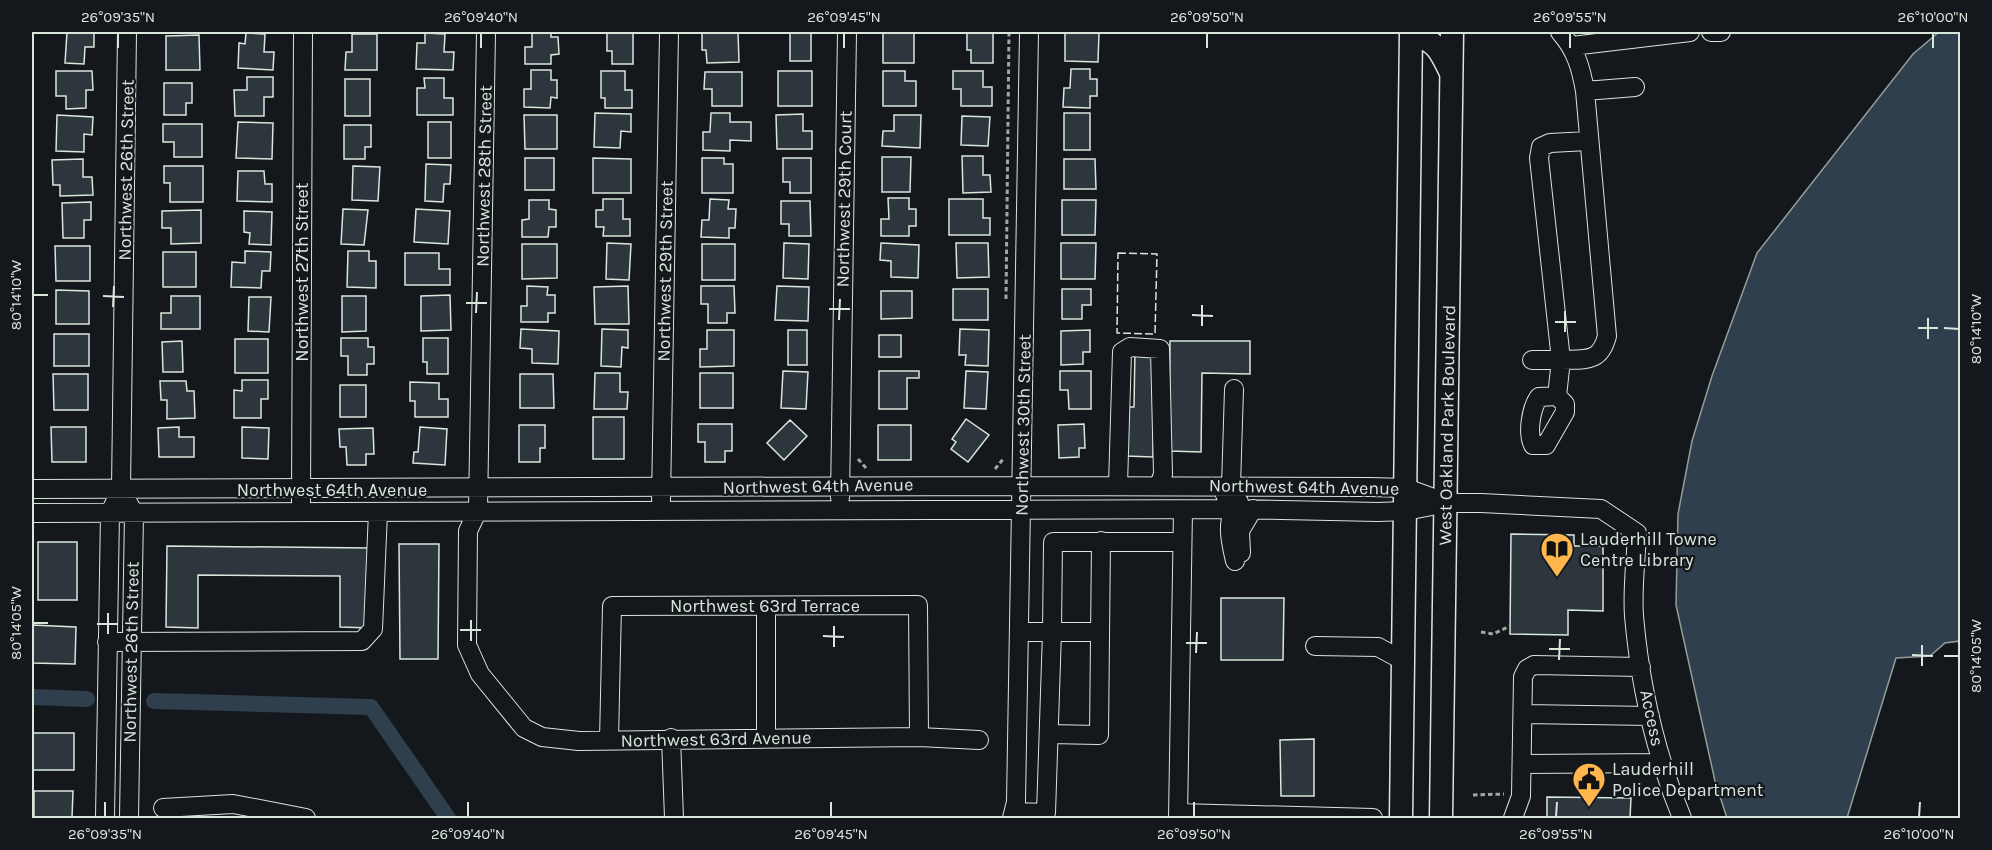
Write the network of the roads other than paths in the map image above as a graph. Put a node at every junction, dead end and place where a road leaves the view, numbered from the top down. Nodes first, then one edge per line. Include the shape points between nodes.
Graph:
1 (128, 32) edge
2 (303, 32) edge
3 (486, 32) edge
4 (669, 32) edge
5 (846, 32) edge
6 (1029, 32) edge
7 (1452, 32) edge
8 (1560, 32) edge
9 (1680, 32) edge
10 (1711, 32) edge
11 (1721, 32) edge
12 (1411, 33) edge
13 (1572, 46) junction
14 (1452, 74) junction
15 (1635, 87) dead end
16 (1585, 91) junction
17 (1588, 141) junction
18 (1532, 360) dead end
19 (1561, 360) junction
20 (1234, 389) dead end
21 (1557, 396) dead end
22 (1021, 484) junction
23 (1118, 485) junction
24 (840, 486) junction
25 (1159, 486) junction
26 (1231, 486) junction
27 (1260, 487) junction
28 (661, 488) junction
29 (1406, 488) junction
30 (32, 489) edge
31 (121, 489) junction
32 (479, 489) junction
33 (300, 490) junction
34 (1446, 503) junction
35 (1234, 509) junction
36 (1253, 509) junction
37 (478, 510) junction
38 (1021, 510) junction
39 (1192, 510) junction
40 (660, 511) junction
41 (839, 511) junction
42 (1406, 511) junction
43 (378, 512) junction
44 (32, 513) edge
45 (110, 513) junction
46 (134, 513) junction
47 (301, 513) junction
48 (1101, 542) junction
49 (1182, 542) junction
50 (766, 608) junction
51 (1052, 632) junction
52 (1100, 632) junction
53 (1021, 633) junction
54 (106, 642) junction
55 (131, 642) junction
56 (1315, 646) dead end
57 (1402, 660) junction
58 (1641, 667) junction
59 (480, 675) joint
60 (1523, 714) junction
61 (1650, 716) junction
62 (1049, 734) junction
63 (919, 737) junction
64 (671, 738) junction
65 (766, 738) junction
66 (609, 740) junction
67 (979, 740) dead end
68 (1522, 764) junction
69 (1662, 764) junction
70 (105, 783) junction
71 (129, 783) junction
72 (163, 808) dead end
73 (232, 811) edge
74 (1013, 815) edge
75 (1046, 816) edge
76 (1178, 816) edge
77 (105, 819) edge
78 (129, 819) edge
79 (306, 819) edge
80 (674, 819) edge
81 (1373, 819) edge
82 (1401, 819) edge
83 (1441, 819) edge
84 (1513, 819) edge
85 (1682, 819) edge

1 - 31 street, Northwest 26th Street
2 - 33 street, Northwest 27th Street
3 - 32 street, Northwest 28th Street
4 - 28 street, Northwest 29th Street
5 - 24 street, Northwest 29th Court
6 - 22 street, Northwest 30th Street
7 - 14 main road, West Oakland Park Boulevard
8 - 13 street
9 - 13 street
10 - 11 street
12 - 14 main road via 1429,39
12 - 29 main road
13 - 16 street
14 - 34 main road, West Oakland Park Boulevard
15 - 16 street
16 - 17 street
17 - 19 street via 1606,336 1603,350 1593,358
17 - 19 street via 1550,143 1541,147 1539,158
18 - 19 street
19 - 21 street
20 - 26 street
22 - 23 street, Northwest 64th Avenue
22 - 24 street, Northwest 64th Avenue
22 - 38 street, Northwest 30th Street
23 - 25 street, Northwest 64th Avenue
23 - 25 street via 1122,352 1130,347 1160,349 1163,474
24 - 28 street, Northwest 64th Avenue
24 - 41 street, Northwest 29th Court
25 - 26 street, Northwest 64th Avenue
26 - 27 street, Northwest 64th Avenue
26 - 39 street via 1222,498
27 - 29 street, Northwest 64th Avenue
27 - 35 street
28 - 32 street, Northwest 64th Avenue
28 - 40 street, Northwest 29th Street
29 - 34 street, Northwest 64th Avenue
29 - 42 main road
30 - 31 street, Northwest 64th Avenue
31 - 33 street, Northwest 64th Avenue
31 - 45 street, Northwest 26th Street
31 - 46 street, Northwest 26th Street
32 - 33 street, Northwest 64th Avenue
32 - 37 street, Northwest 28th Street
33 - 47 street, Northwest 27th Street
34 - 42 street, Northwest 64th Avenue
34 - 58 street, Access via 1601,509 1637,533 1634,615
34 - 83 main road, West Oakland Park Boulevard
35 - 36 street, Northwest 64th Avenue
35 - 36 street via 1229,537 1238,561 1240,531
35 - 39 street, Northwest 64th Avenue
36 - 42 street, Northwest 64th Avenue
37 - 40 street, Northwest 64th Avenue
37 - 43 street, Northwest 64th Avenue
37 - 59 street, Northwest 28th Street via 468,531 467,645
38 - 39 street, Northwest 64th Avenue
38 - 41 street, Northwest 64th Avenue
38 - 53 street, Northwest 30th Street
39 - 49 street
40 - 41 street, Northwest 64th Avenue
42 - 57 main road
43 - 47 street, Northwest 64th Avenue
43 - 55 street via 373,628 362,641
44 - 45 street, Northwest 64th Avenue
45 - 46 street, Northwest 64th Avenue
45 - 54 street, Northwest 26th Street
46 - 47 street, Northwest 64th Avenue
46 - 55 street, Northwest 26th Street
48 - 49 street
48 - 51 street via 1053,542
48 - 52 street
49 - 76 street
50 - 63 street, Northwest 63rd Terrace via 918,605
50 - 65 street
50 - 66 street, Northwest 63rd Terrace via 612,606
51 - 52 street
51 - 53 street
51 - 62 street
52 - 62 street via 1099,735
53 - 74 street, Northwest 30th Street
54 - 55 street
54 - 70 street, Northwest 26th Street
55 - 71 street, Northwest 26th Street
56 - 57 street via 1378,647
57 - 82 main road
58 - 60 street via 1534,664 1523,677
58 - 61 street, Access
59 - 66 street, Northwest 63rd Avenue via 524,728 542,737
60 - 61 street
60 - 68 street
61 - 69 street, Access
62 - 75 street
63 - 65 street, Northwest 63rd Avenue
63 - 67 street, Northwest 63rd Avenue
64 - 65 street, Northwest 63rd Avenue
64 - 66 street, Northwest 63rd Avenue
64 - 80 street
68 - 69 street
68 - 84 street via 1521,796
69 - 85 street, Access
70 - 71 street
70 - 77 street, Northwest 26th Street
71 - 78 street, Northwest 26th Street
72 - 73 street
73 - 79 street
74 - 75 street
76 - 81 street

